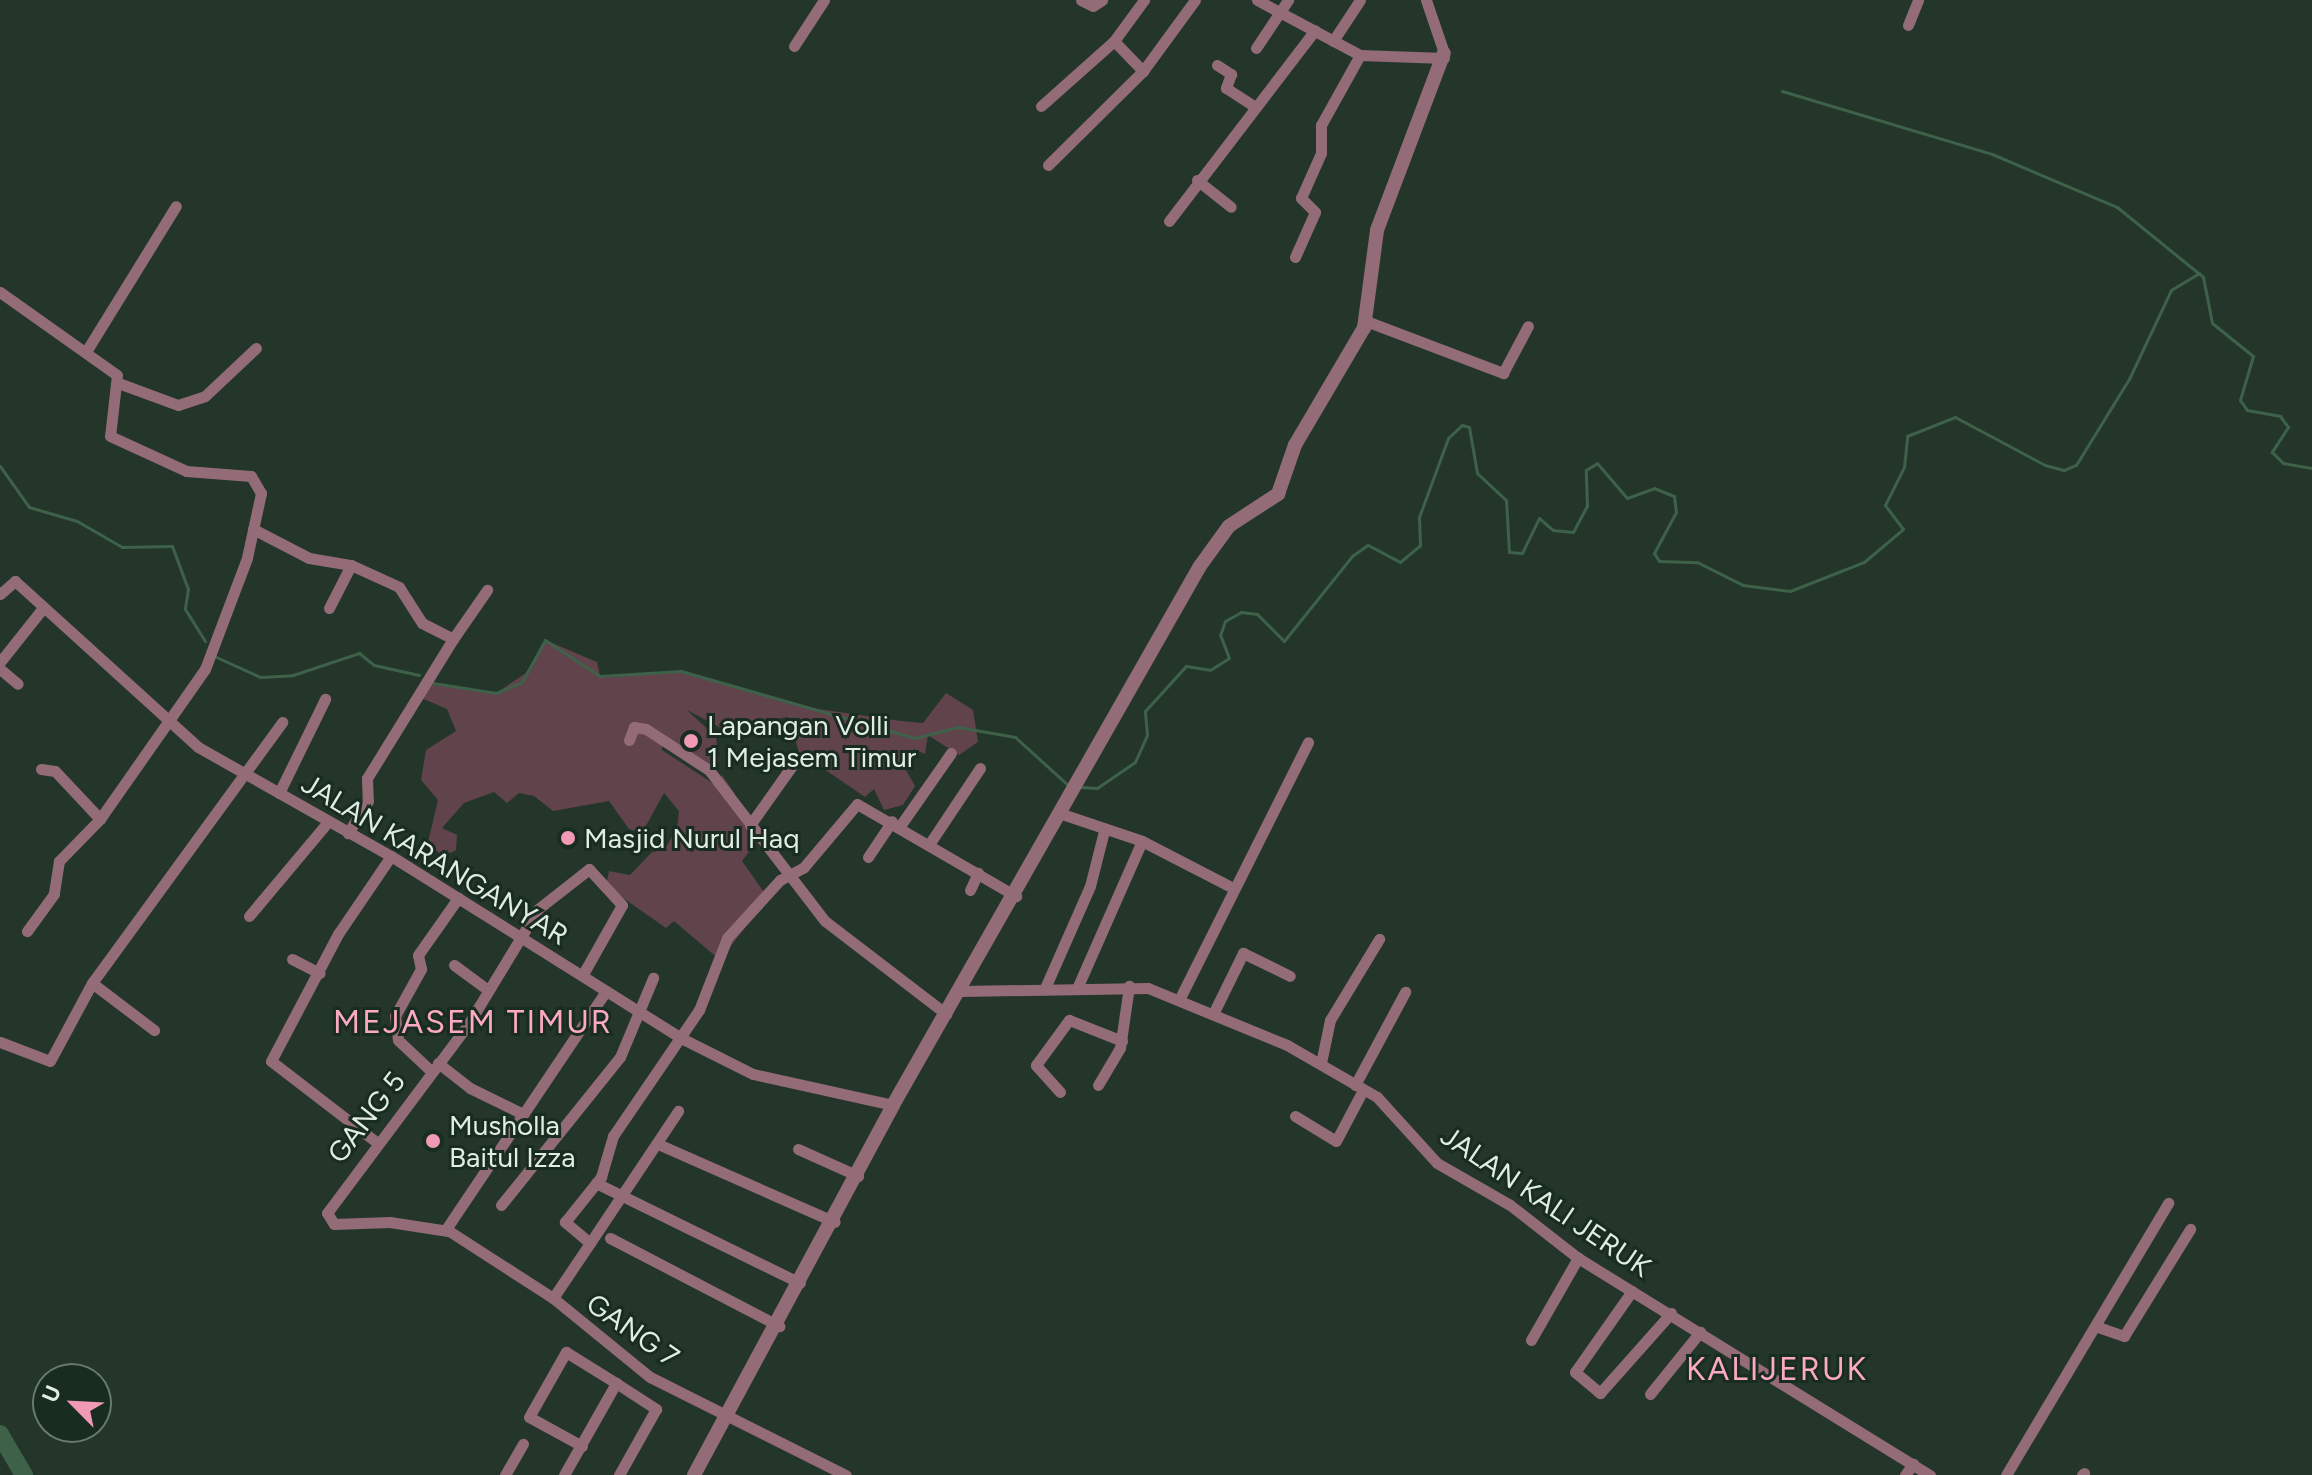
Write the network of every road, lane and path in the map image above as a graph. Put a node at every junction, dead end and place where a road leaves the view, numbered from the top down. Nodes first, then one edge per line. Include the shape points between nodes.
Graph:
1 (824, 0) edge
2 (1081, 0) edge
3 (1102, 0) edge
4 (1144, 0) edge
5 (1195, 0) edge
6 (1257, 0) edge
7 (1288, 0) edge
8 (1360, 0) edge
9 (1426, 0) edge
10 (1918, 0) edge
11 (1281, 13) junction
12 (1908, 25) dead end
13 (1315, 30) junction
14 (1114, 41) junction
15 (1333, 41) junction
16 (794, 46) dead end
17 (1256, 48) dead end
18 (1360, 55) junction
19 (1444, 56) junction
20 (1217, 65) dead end
21 (1143, 71) junction
22 (1041, 106) dead end
23 (1254, 106) junction
24 (1048, 165) dead end
25 (1197, 180) junction
26 (176, 206) dead end
27 (1231, 207) dead end
28 (1169, 221) dead end
29 (1295, 257) dead end
30 (0, 292) edge
31 (1366, 321) junction
32 (1528, 326) dead end
33 (256, 348) dead end
34 (87, 350) junction
35 (121, 384) junction
36 (253, 529) junction
37 (351, 565) junction
38 (487, 590) dead end
39 (0, 594) edge
40 (43, 608) junction
41 (329, 608) dead end
42 (453, 639) junction
43 (0, 662) edge
44 (0, 669) edge
45 (18, 684) dead end
46 (325, 699) dead end
47 (282, 722) dead end
48 (167, 724) junction
49 (629, 740) dead end
50 (1308, 742) dead end
51 (951, 753) dead end
52 (796, 760) dead end
53 (980, 768) dead end
54 (41, 769) dead end
55 (247, 773) junction
56 (279, 793) junction
57 (1062, 814) junction
58 (100, 819) junction
59 (328, 822) junction
60 (896, 823) junction
61 (750, 825) junction
62 (1104, 831) junction
63 (348, 833) junction
64 (1142, 841) junction
65 (930, 843) junction
66 (391, 856) junction
67 (868, 857) dead end
68 (978, 873) junction
69 (789, 876) junction
70 (1231, 887) junction
71 (970, 890) dead end
72 (1016, 896) junction
73 (458, 898) junction
74 (249, 916) dead end
75 (27, 931) dead end
76 (520, 936) junction
77 (1379, 939) dead end
78 (292, 959) dead end
79 (454, 965) dead end
80 (320, 973) junction
81 (582, 976) junction
82 (1290, 976) dead end
83 (653, 978) dead end
84 (92, 983) junction
85 (1078, 986) junction
86 (1129, 986) junction
87 (1045, 988) junction
88 (488, 990) junction
89 (606, 991) junction
90 (1405, 992) dead end
91 (1180, 998) junction
92 (952, 1004) junction
93 (640, 1009) junction
94 (1214, 1012) junction
95 (154, 1030) dead end
96 (681, 1038) junction
97 (1122, 1041) junction
98 (0, 1042) edge
99 (1321, 1063) junction
100 (434, 1067) junction
101 (1098, 1085) dead end
102 (1359, 1088) junction
103 (1060, 1092) dead end
104 (893, 1105) junction
105 (678, 1111) dead end
106 (519, 1112) junction
107 (1295, 1116) dead end
108 (375, 1141) junction
109 (663, 1146) junction
110 (798, 1149) dead end
111 (858, 1176) junction
112 (596, 1183) junction
113 (620, 1196) junction
114 (2168, 1203) dead end
115 (501, 1205) dead end
116 (835, 1222) junction
117 (447, 1228) junction
118 (2190, 1229) dead end
119 (610, 1238) dead end
120 (590, 1243) junction
121 (1578, 1258) junction
122 (800, 1283) junction
123 (1632, 1291) junction
124 (553, 1298) junction
125 (1671, 1313) junction
126 (779, 1326) junction
127 (2095, 1326) junction
128 (1700, 1332) junction
129 (1531, 1340) dead end
130 (616, 1383) junction
131 (1650, 1394) dead end
132 (732, 1411) junction
133 (523, 1444) dead end
134 (582, 1446) junction
135 (1913, 1464) junction
136 (505, 1475) edge
137 (564, 1475) edge
138 (619, 1475) edge
139 (694, 1475) edge
140 (846, 1475) edge
141 (1905, 1475) edge
142 (1930, 1475) edge
143 (2006, 1475) edge

1 - 16 street
2 - 3 street via 1093,6
4 - 14 street
5 - 21 street
6 - 11 street
7 - 11 street
8 - 15 street
9 - 19 street
10 - 12 street
11 - 13 street
11 - 17 street
13 - 15 street
13 - 23 street
14 - 21 street
14 - 22 street
15 - 18 street
18 - 19 street
18 - 29 street via 1321,125 1320,159 1301,198 1315,212
19 - 31 street via 1377,230
20 - 23 street via 1231,74 1226,88
21 - 24 street
23 - 25 street
25 - 27 street
25 - 28 street
26 - 34 street
30 - 34 street
31 - 32 street via 1498,373
31 - 57 street via 1295,445 1278,494 1216,541
33 - 35 street via 205,396 178,405
34 - 35 street
35 - 36 street via 110,436 186,471 251,476 261,493
36 - 37 street via 309,558
36 - 48 street via 211,657
37 - 41 street
37 - 42 street via 399,587 422,623
38 - 42 street
39 - 40 street, JALAN KARANGANYAR via 15,581
40 - 43 street
40 - 48 street, JALAN KARANGANYAR
42 - 63 street via 365,781 368,801
44 - 45 street
46 - 56 street
47 - 55 street
48 - 55 street, JALAN KARANGANYAR
48 - 58 street
49 - 61 street via 634,727 646,729 707,768
50 - 70 street
51 - 60 street
52 - 61 street
53 - 65 street
54 - 58 street via 55,771
55 - 56 street, JALAN KARANGANYAR
55 - 84 street
56 - 59 street, JALAN KARANGANYAR
57 - 62 street
57 - 72 street
58 - 75 street via 59,861 54,894
59 - 63 street, JALAN KARANGANYAR
59 - 74 street
60 - 65 street
60 - 67 street
60 - 69 street via 857,804
61 - 69 street
62 - 64 street
62 - 87 street via 1090,886
63 - 66 street, JALAN KARANGANYAR
64 - 70 street
64 - 85 street
65 - 68 street
66 - 73 street, JALAN KARANGANYAR
66 - 80 street
68 - 71 street
68 - 72 street
69 - 92 street via 877,966
69 - 96 street via 727,938
70 - 91 street
72 - 92 street
73 - 76 street, JALAN KARANGANYAR
73 - 100 street via 418,955 421,969 395,1016 398,1040
76 - 81 street, JALAN KARANGANYAR
76 - 81 street, GANG 5 via 549,898 590,870 622,905
76 - 88 street, GANG 5
77 - 99 street via 1330,1020
78 - 80 street
79 - 88 street
80 - 108 street via 272,1064
81 - 89 street, JALAN KARANGANYAR
82 - 94 street via 1243,953
83 - 93 street
84 - 95 street
84 - 98 street via 50,1061
85 - 86 street, JALAN KALI JERUK
85 - 87 street, JALAN KALI JERUK
86 - 91 street, JALAN KALI JERUK
86 - 97 street
87 - 92 street, JALAN KALI JERUK
88 - 100 street, GANG 5
89 - 93 street, JALAN KARANGANYAR
89 - 106 street
90 - 102 street
91 - 94 street, JALAN KALI JERUK
92 - 104 street
93 - 96 street, JALAN KARANGANYAR
93 - 115 street via 620,1057
94 - 99 street, JALAN KALI JERUK
96 - 104 street, JALAN KARANGANYAR via 753,1074
96 - 112 street via 613,1136
97 - 101 street
97 - 103 street via 1069,1020 1036,1065
99 - 102 street, JALAN KALI JERUK
100 - 106 street
100 - 108 street, GANG 5
102 - 107 street via 1336,1141
102 - 121 street, JALAN KALI JERUK via 1397,1114 1437,1163 1510,1205
104 - 111 street
105 - 109 street, GANG 7
106 - 117 street
108 - 117 street, GANG 5 via 330,1207 334,1224
109 - 113 street, GANG 7
109 - 116 street
110 - 111 street
111 - 116 street
112 - 113 street
112 - 120 street via 564,1224
113 - 120 street, GANG 7
113 - 122 street
114 - 127 street
116 - 122 street
117 - 124 street
118 - 127 street via 2124,1336
119 - 126 street
120 - 124 street, GANG 7
121 - 123 street, JALAN KALI JERUK
121 - 129 street
122 - 126 street
123 - 125 street, JALAN KALI JERUK
123 - 125 street via 1575,1372 1600,1393
124 - 132 street, GANG 7 via 650,1377
125 - 128 street, JALAN KALI JERUK
126 - 132 street
127 - 143 street
128 - 131 street
128 - 135 street, JALAN KALI JERUK
130 - 134 street
130 - 134 street via 566,1352 526,1416
130 - 138 street via 656,1409
132 - 139 street
132 - 140 street, GANG 7
133 - 136 street
134 - 137 street
135 - 141 street
135 - 142 street, JALAN KALI JERUK

